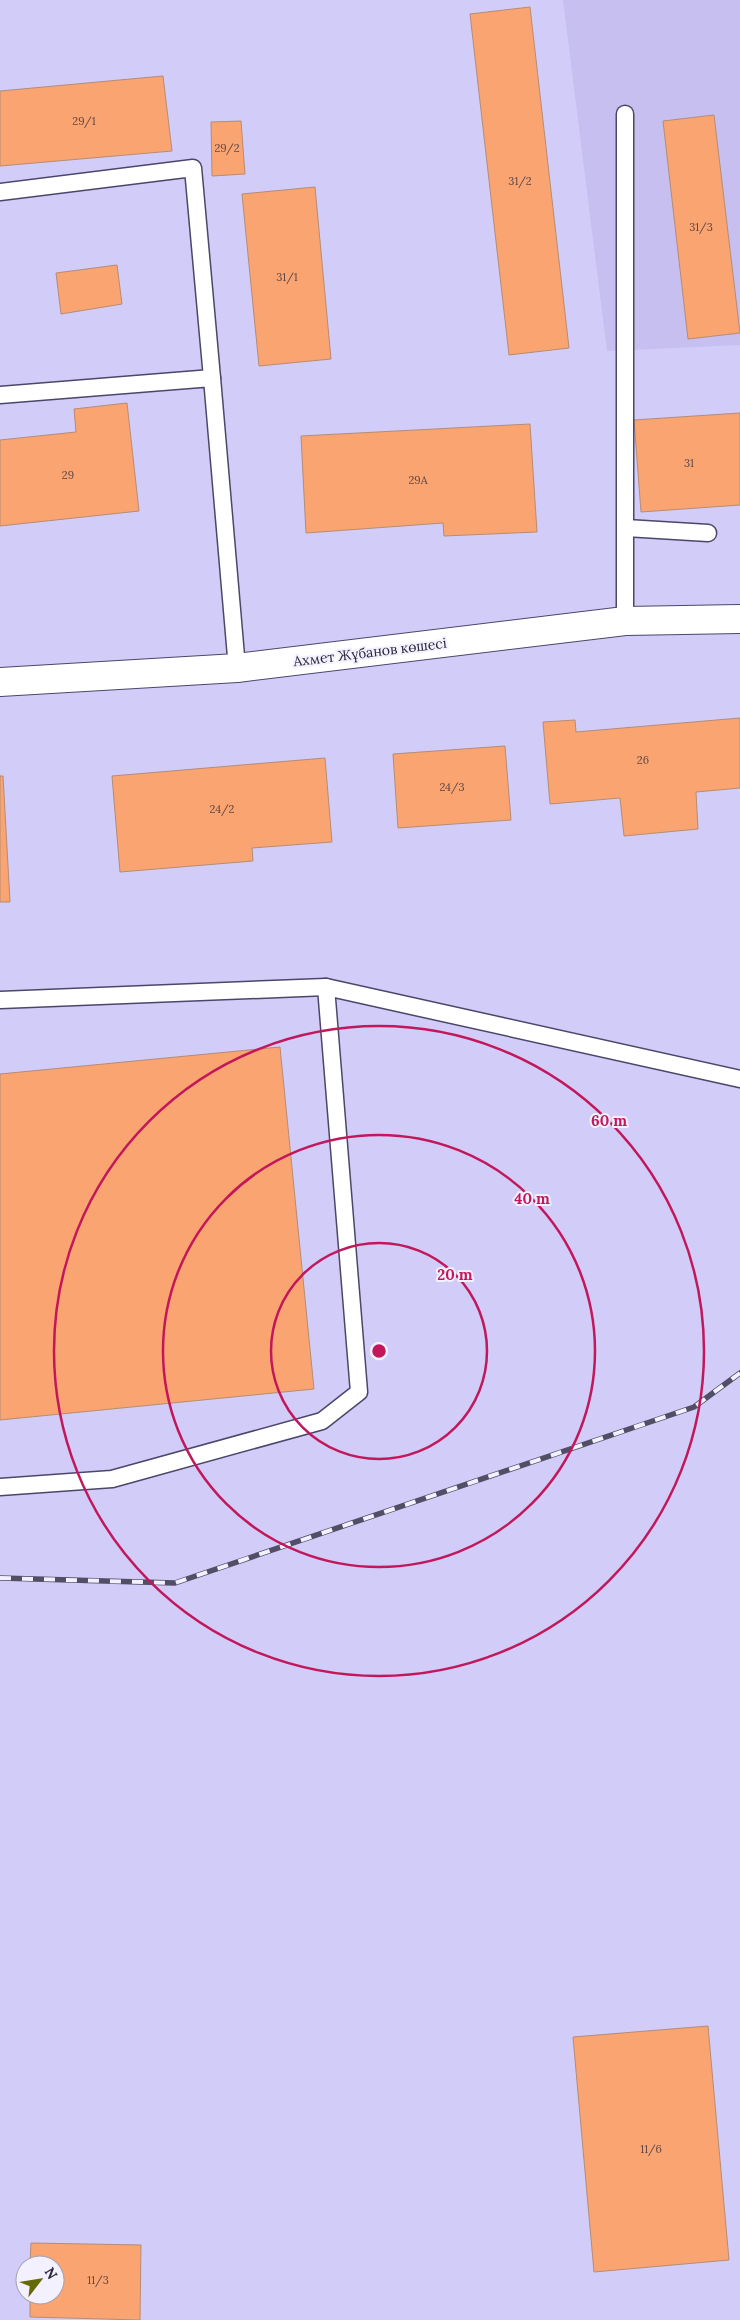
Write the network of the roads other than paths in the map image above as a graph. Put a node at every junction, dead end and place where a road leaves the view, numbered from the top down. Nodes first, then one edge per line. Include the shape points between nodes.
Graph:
1 (625, 114) dead end
2 (0, 192) edge
3 (212, 378) junction
4 (0, 395) edge
5 (626, 528) junction
6 (708, 533) dead end
7 (740, 619) edge
8 (624, 622) junction
9 (237, 668) junction
10 (0, 682) edge
11 (326, 986) junction
12 (0, 1000) edge
13 (740, 1079) edge
14 (0, 1487) edge

1 - 5 lane
2 - 3 lane via 193,168
3 - 4 lane
3 - 9 lane
5 - 6 lane
5 - 8 lane
7 - 8 street, Ахмет Жұбанов көшесі
8 - 9 street, Ахмет Жұбанов көшесі
9 - 10 street, Ахмет Жұбанов көшесі
11 - 12 lane
11 - 13 lane
11 - 14 lane via 359,1392 322,1421 112,1479

